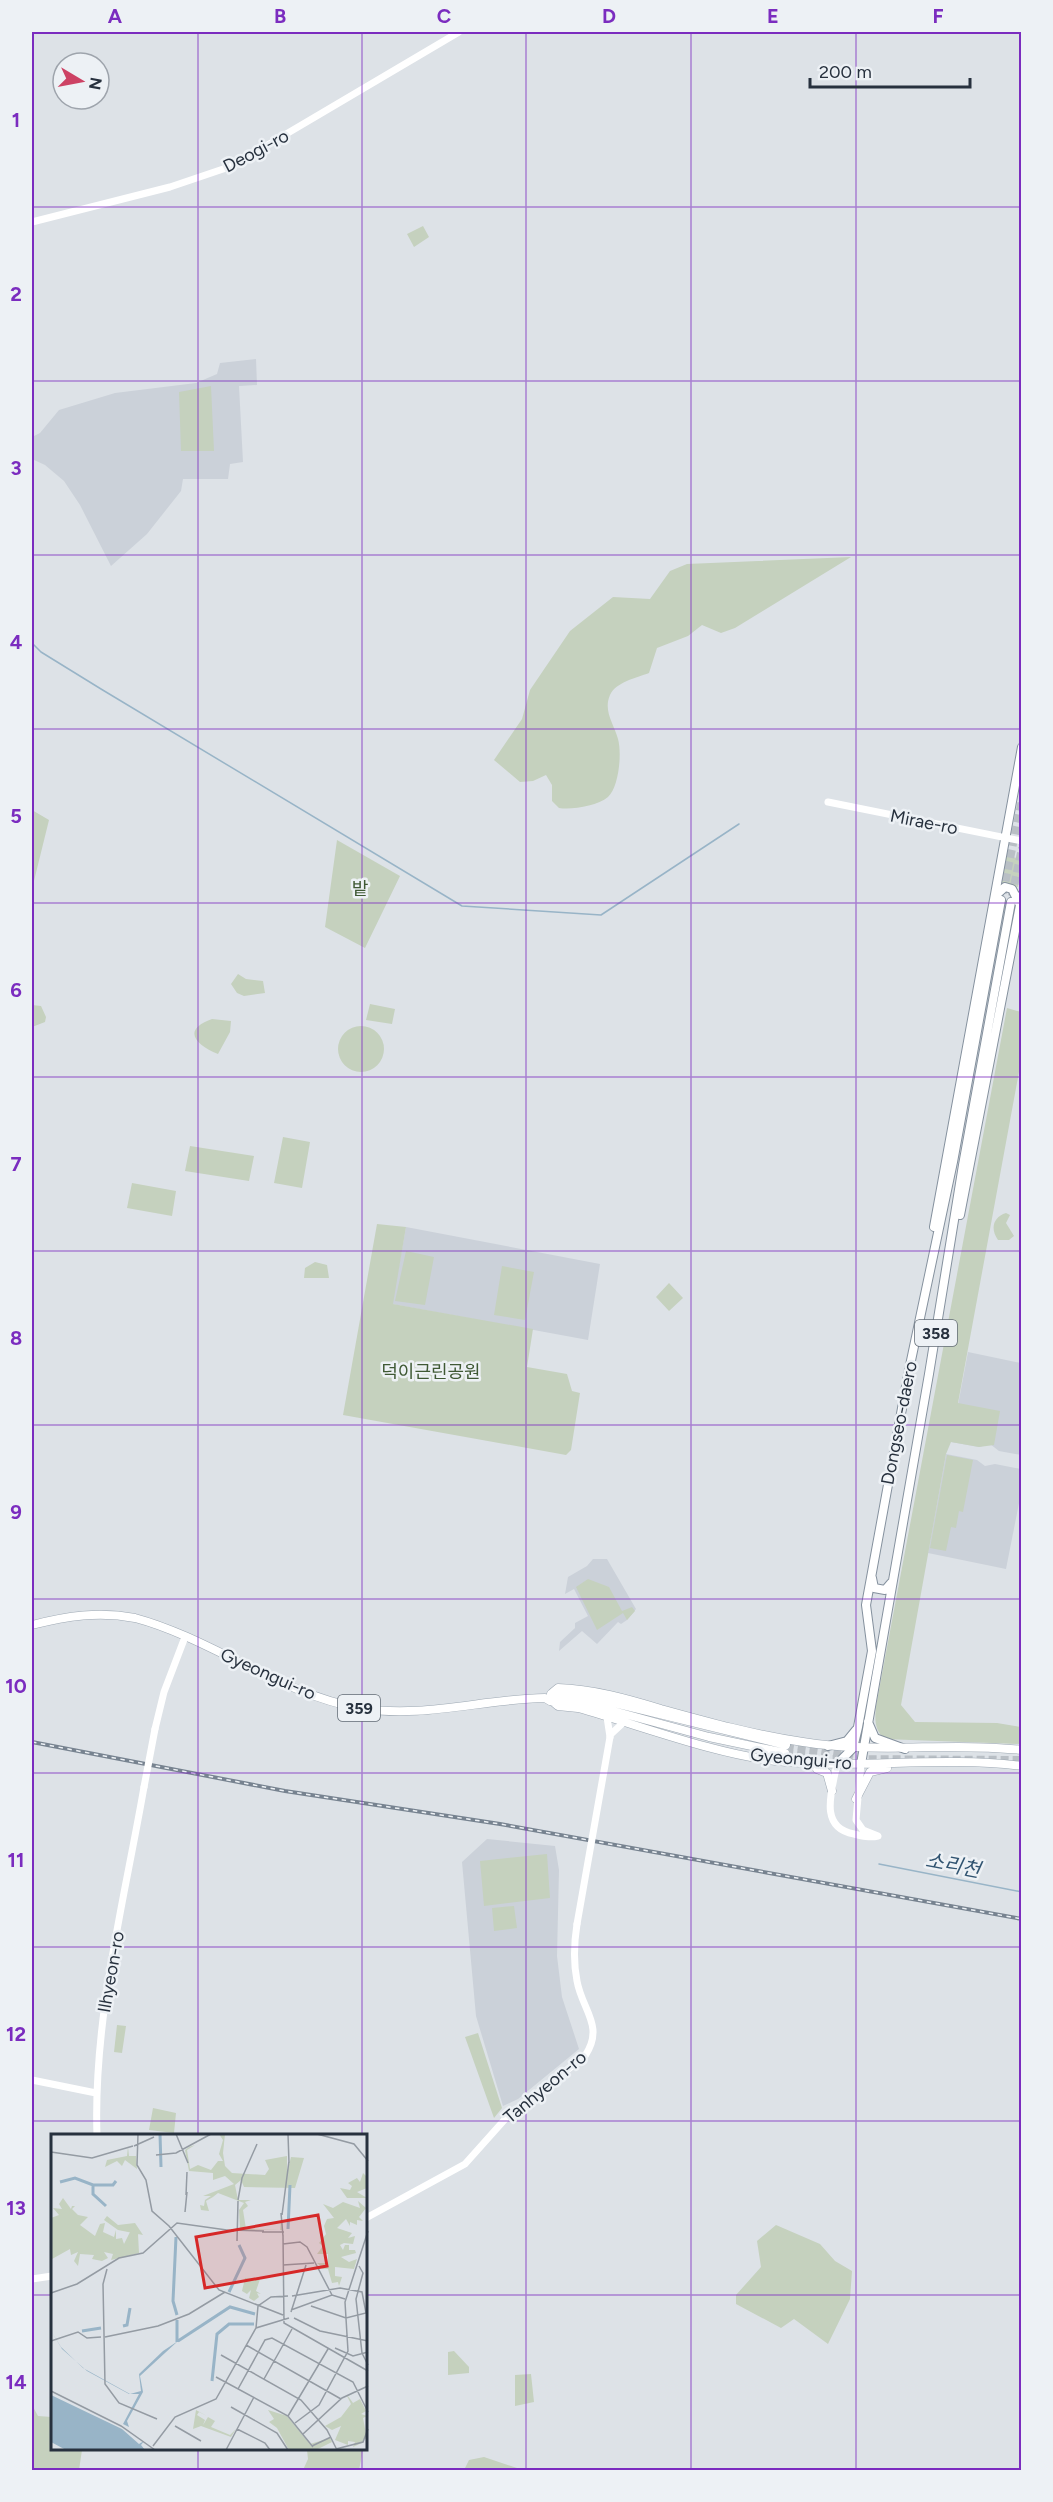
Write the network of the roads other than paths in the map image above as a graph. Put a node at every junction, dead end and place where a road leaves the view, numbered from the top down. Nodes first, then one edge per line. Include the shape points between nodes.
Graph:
1 (459, 32) edge
2 (32, 222) edge
3 (1022, 747) edge
4 (1018, 767) junction
5 (1022, 778) edge
6 (828, 802) dead end
7 (1005, 838) junction
8 (1022, 841) edge
9 (1009, 900) edge
10 (873, 1565) junction
11 (895, 1570) junction
12 (32, 1625) edge
13 (185, 1637) junction
14 (550, 1697) junction
15 (607, 1717) junction
16 (867, 1721) junction
17 (624, 1722) junction
18 (858, 1726) junction
19 (610, 1736) junction
20 (808, 1743) junction
21 (828, 1746) junction
22 (853, 1748) junction
23 (786, 1749) tunnel mouth
24 (863, 1749) junction
25 (905, 1749) junction
26 (1022, 1750) edge
27 (810, 1762) junction
28 (904, 1763) junction
29 (837, 1764) junction
30 (861, 1764) junction
31 (1022, 1766) edge
32 (832, 1791) junction
33 (856, 1799) junction
34 (32, 2080) edge
35 (96, 2093) junction
36 (97, 2134) edge
37 (368, 2217) edge
38 (51, 2276) edge
39 (32, 2279) edge

1 - 2 main road, Deogi-ro via 232,166 170,188
3 - 4 highway
4 - 5 highway
4 - 7 highway
6 - 7 main road, Mirae-ro
7 - 8 main road, Mirae-ro
7 - 9 highway
9 - 10 highway, Dongseo-daero / 358 via 909,1370
9 - 11 highway, Dongseo-daero
10 - 11 highway via 872,1582 880,1591 890,1584
10 - 18 highway, Dongseo-daero / 358 via 866,1605 872,1651
11 - 16 highway, Dongseo-daero
12 - 13 main road, Gyeongui-ro / 359 via 75,1615 104,1614 145,1621
13 - 14 main road, Gyeongui-ro / 359 via 322,1698 358,1708 431,1712
13 - 35 main road, Ilhyeon-ro, bridge via 155,1729 101,2030
14 - 15 main road, Gyeongui-ro via 558,1706
14 - 20 main road, Gyeongui-ro via 558,1688 587,1691
14 - 23 main road, Gyeongui-ro / 359 via 739,1744
15 - 17 main road, Gyeongui-ro
15 - 19 main road, Tanhyeon-ro
16 - 24 highway, Dongseo-daero
16 - 25 highway via 875,1738
17 - 19 main road
17 - 27 main road, Gyeongui-ro via 746,1755
18 - 21 highway via 847,1740
18 - 22 highway, Dongseo-daero / 358
19 - 37 main road, Tanhyeon-ro, bridge via 574,1946 577,1984 594,2026 590,2049 507,2117 465,2164
20 - 21 main road, Gyeongui-ro
20 - 27 main road via 819,1754
21 - 22 main road, Gyeongui-ro
22 - 24 main road, Gyeongui-ro
22 - 29 highway
24 - 25 main road, Gyeongui-ro
24 - 30 highway, Dongseo-daero
25 - 26 main road, Gyeongui-ro
27 - 29 main road, Gyeongui-ro
27 - 32 main road via 827,1773
28 - 30 main road, Gyeongui-ro
28 - 31 main road, Gyeongui-ro
28 - 33 main road via 870,1772
29 - 30 main road, Gyeongui-ro
29 - 32 main road
30 - 33 main road
32 - 33 main road via 830,1818 834,1826 848,1833 878,1836 859,1826
34 - 35 main road
35 - 36 main road, Ilhyeon-ro
38 - 39 main road

